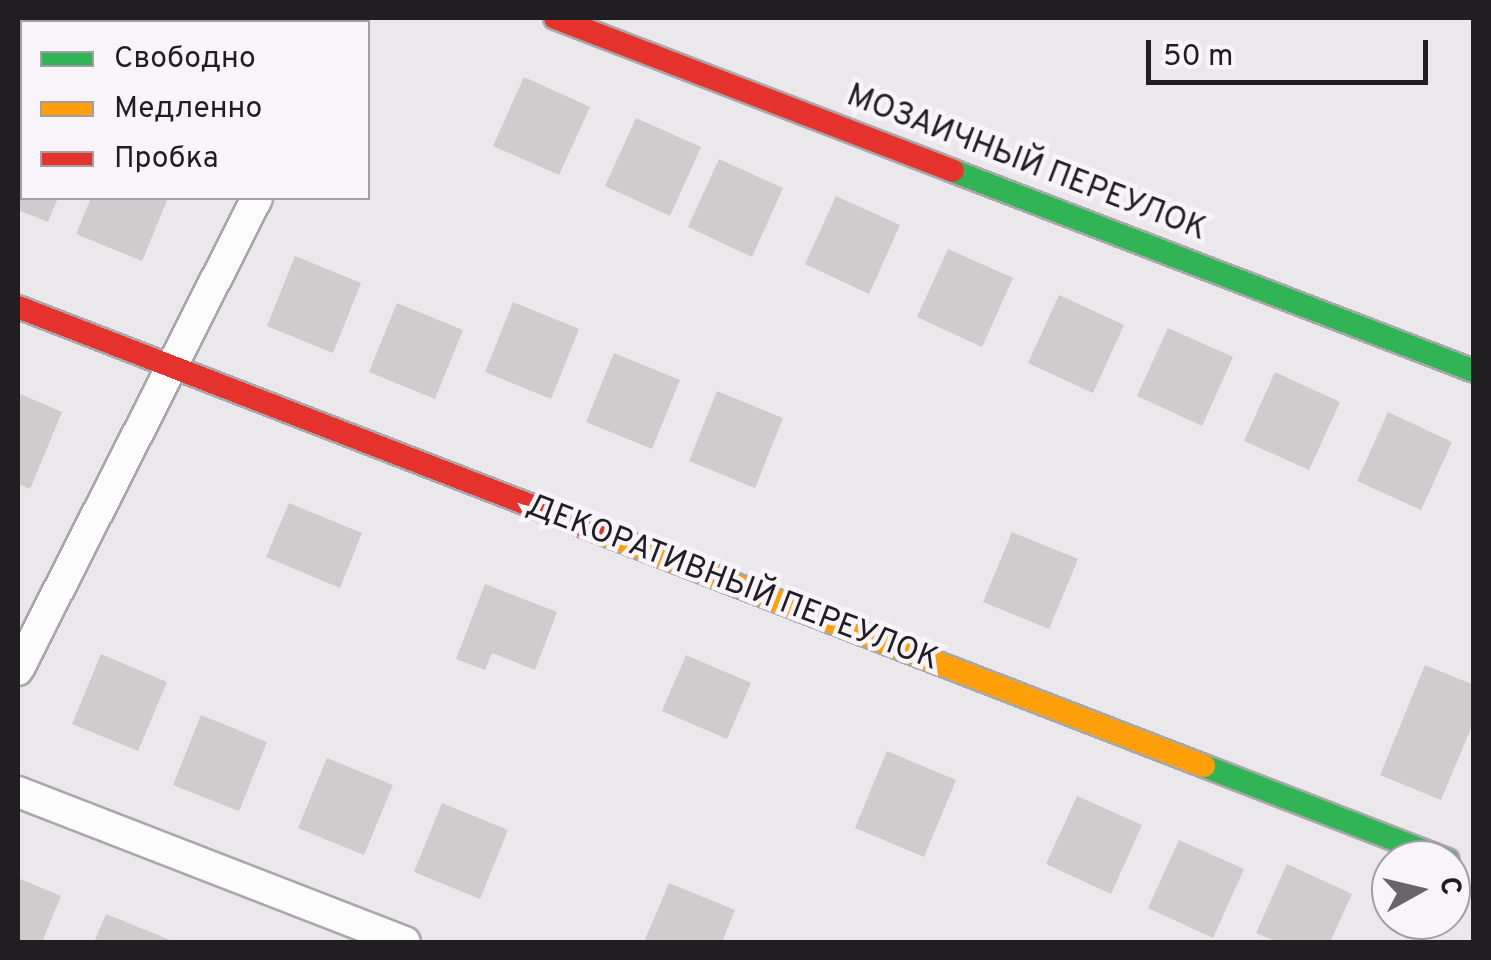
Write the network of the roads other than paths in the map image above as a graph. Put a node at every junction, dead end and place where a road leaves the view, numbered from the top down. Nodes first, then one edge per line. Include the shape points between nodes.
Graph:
1 (556, 18) edge
2 (256, 200) edge
3 (18, 307) edge
4 (169, 366) junction
5 (1474, 372) edge
6 (18, 670) edge
7 (18, 792) edge
8 (1395, 840) edge
9 (404, 942) edge

1 - 5 street, МОЗАИЧНЫЙ ПЕРЕУЛОК
2 - 4 street
3 - 4 street, ДЕКОРАТИВНЫЙ ПЕРЕУЛОК
4 - 6 street
4 - 8 street, ДЕКОРАТИВНЫЙ ПЕРЕУЛОК
7 - 9 street

